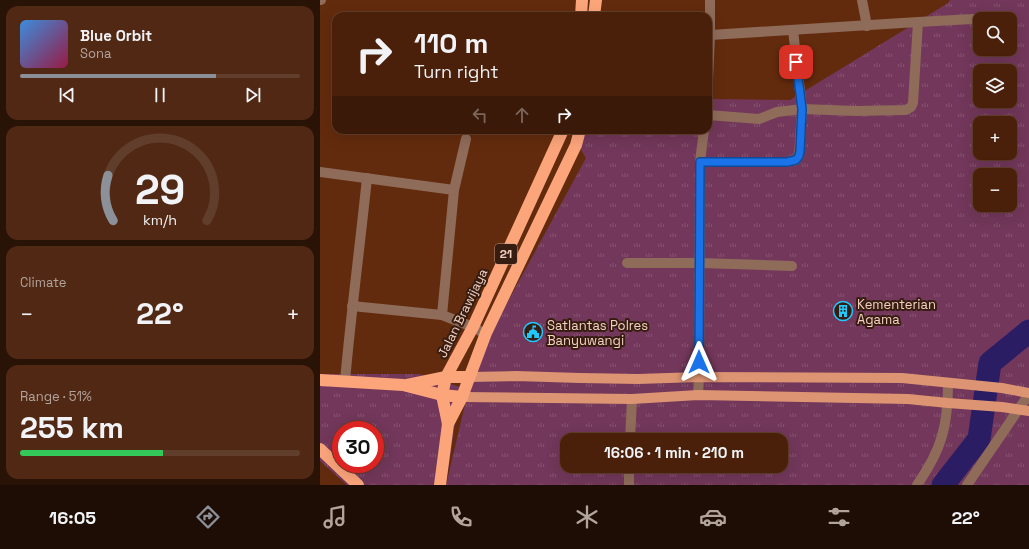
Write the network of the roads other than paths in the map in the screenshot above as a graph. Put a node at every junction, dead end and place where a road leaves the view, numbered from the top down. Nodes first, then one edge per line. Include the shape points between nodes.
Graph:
1 (582, 0) edge
2 (596, 0) edge
3 (710, 0) edge
4 (862, 0) edge
5 (581, 12) edge
6 (594, 12) edge
7 (710, 12) edge
8 (973, 19) dead end
9 (918, 22) junction
10 (867, 26) junction
11 (792, 30) junction
12 (712, 35) edge
13 (802, 109) junction
14 (712, 115) edge
15 (561, 134) edge
16 (579, 134) edge
17 (704, 134) edge
18 (466, 139) dead end
19 (700, 162) junction
20 (320, 172) edge
21 (367, 178) junction
22 (454, 190) junction
23 (627, 263) dead end
24 (700, 263) junction
25 (792, 266) dead end
26 (352, 306) junction
27 (442, 315) junction
28 (473, 327) junction
29 (485, 334) junction
30 (446, 377) junction
31 (469, 377) junction
32 (699, 377) junction
33 (320, 380) edge
34 (345, 381) junction
35 (950, 383) junction
36 (403, 385) junction
37 (1029, 393) edge
38 (442, 395) junction
39 (698, 395) junction
40 (462, 397) junction
41 (632, 399) junction
42 (948, 403) junction
43 (1018, 409) junction
44 (1029, 411) edge
45 (448, 424) junction
46 (630, 433) edge
47 (320, 449) edge
48 (630, 473) edge
49 (358, 485) edge
50 (440, 485) edge
51 (629, 485) edge
52 (917, 485) edge
53 (967, 485) edge

1 - 5 highway
2 - 6 highway
3 - 7 street
4 - 10 street
8 - 9 street
9 - 10 street
9 - 13 street via 914,103 911,107 899,111
10 - 11 street
11 - 12 street
11 - 13 street
13 - 14 street via 777,112 758,119
13 - 19 street via 800,151 796,160
15 - 28 highway, Jalan Brawijaya / 21
16 - 29 highway, 21 via 576,145
17 - 19 street
18 - 22 street
19 - 24 street
20 - 21 street
21 - 22 street
21 - 26 street
22 - 27 street
23 - 24 street
24 - 25 street
24 - 32 street
26 - 27 street
26 - 34 street
27 - 28 street
28 - 29 street
28 - 30 highway, Jalan Brawijaya / 21
29 - 31 highway, 21
30 - 31 highway
30 - 36 highway
30 - 38 highway, 21
31 - 32 main road
31 - 40 highway, 21
32 - 35 main road via 902,378
32 - 39 street
33 - 34 highway
34 - 36 highway
35 - 37 main road
35 - 42 street
36 - 38 highway
37 - 43 street
38 - 40 highway
38 - 45 highway, 21
39 - 41 main road
39 - 42 main road via 908,398
40 - 41 main road
40 - 45 highway, 21
41 - 46 street
42 - 43 main road
42 - 52 street via 945,428 938,449
43 - 44 main road
43 - 53 street
45 - 50 highway, 21
47 - 49 highway
48 - 51 street

